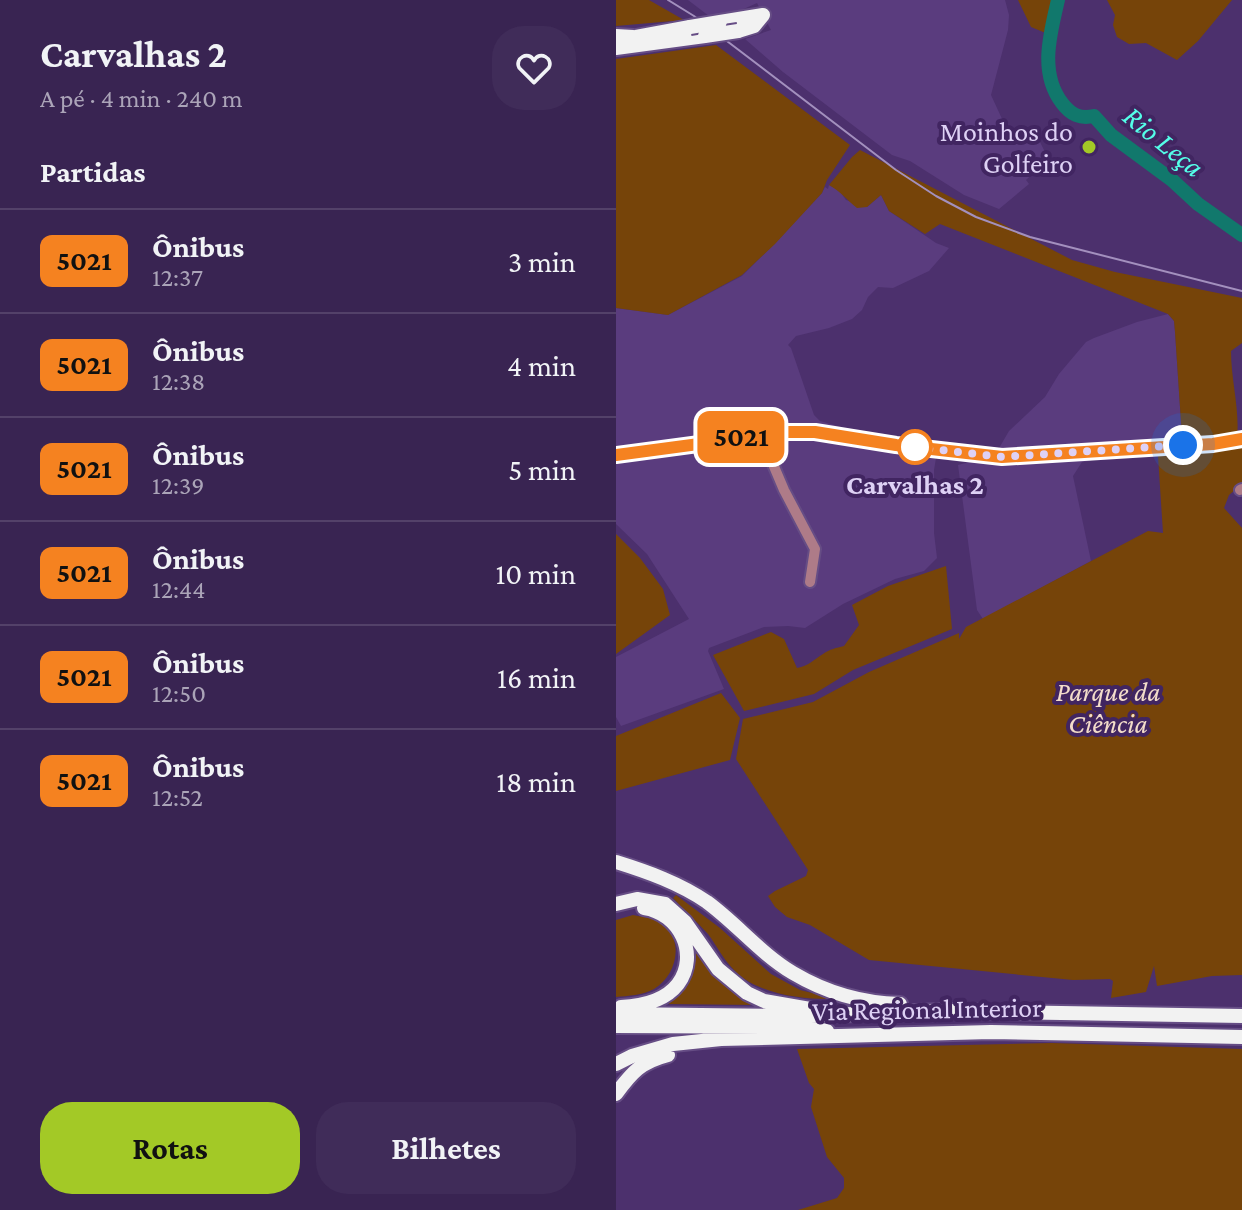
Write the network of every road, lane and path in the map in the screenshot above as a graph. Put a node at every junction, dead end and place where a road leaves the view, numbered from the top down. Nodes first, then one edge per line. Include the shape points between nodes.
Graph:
1 (616, 38) edge
2 (624, 46) edge
3 (761, 436) junction
4 (1242, 439) edge
5 (618, 455) edge
6 (810, 582) dead end
7 (616, 862) edge
8 (616, 904) edge
9 (616, 913) edge
10 (616, 1008) edge
11 (945, 1011) junction
12 (616, 1014) edge
13 (850, 1014) junction
14 (1242, 1016) edge
15 (616, 1026) edge
16 (851, 1036) junction
17 (1242, 1037) edge
18 (721, 1039) junction
19 (616, 1064) edge
20 (616, 1094) edge

1 - 2 highway
2 - 2 highway, bridge via 690,27 763,15 754,26 738,31
3 - 4 street via 815,432 1002,457
3 - 5 street
3 - 6 street via 815,549
7 - 11 highway via 661,877 707,902 792,973 818,985 867,1001
8 - 13 highway via 637,899 665,904 685,922 718,969 764,1001
9 - 10 highway via 638,908 659,912 683,937 687,949 678,984 669,992 648,1003
11 - 13 highway, Via Regional Interior
11 - 14 highway, Via Regional Interior
12 - 13 highway, Via Regional Interior
15 - 16 highway via 808,1027
16 - 17 highway, Via Regional Interior via 991,1032
16 - 18 highway, Via Regional Interior
18 - 19 highway, Via Regional Interior via 673,1044
18 - 20 highway via 644,1064

